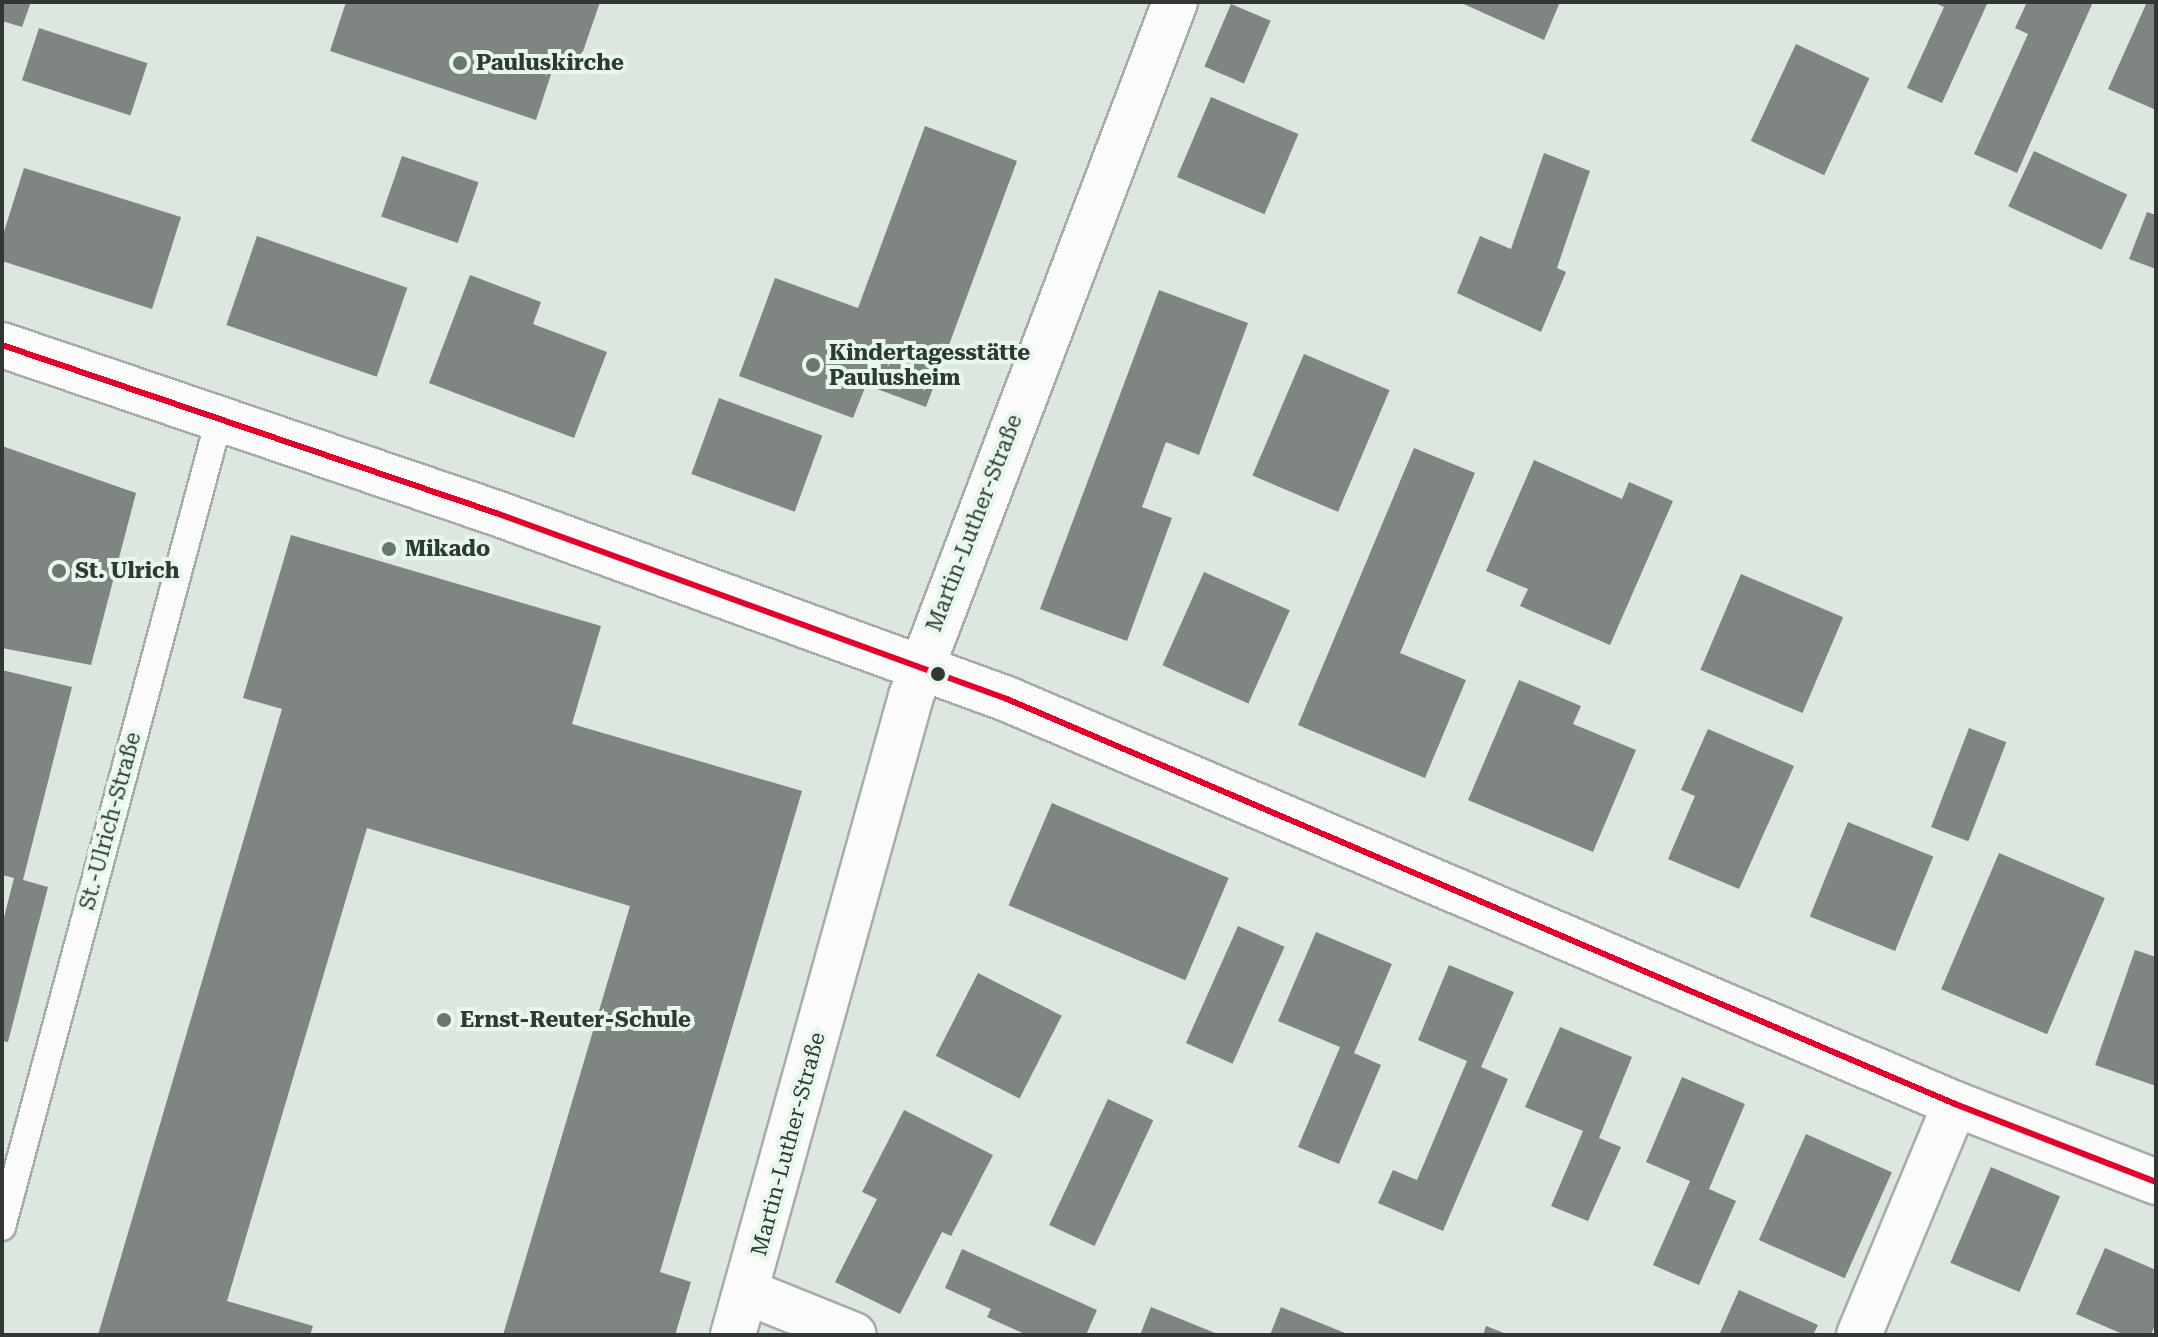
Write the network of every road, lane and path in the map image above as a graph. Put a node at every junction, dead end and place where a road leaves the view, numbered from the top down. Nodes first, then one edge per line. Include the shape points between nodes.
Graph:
1 (1175, 2) edge
2 (2, 345) edge
3 (220, 416) junction
4 (921, 666) junction
5 (1955, 1104) junction
6 (2156, 1182) edge
7 (2, 1227) edge
8 (747, 1292) junction
9 (733, 1335) edge
10 (854, 1335) edge
11 (1859, 1335) edge

1 - 4 main road, Martin-Luther-Straße
2 - 3 main road
3 - 4 main road
3 - 7 lane, St.-Ulrich-Straße
4 - 5 main road
4 - 8 main road, Martin-Luther-Straße
5 - 6 main road
5 - 11 main road
8 - 9 main road, Martin-Luther-Straße
8 - 10 main road

